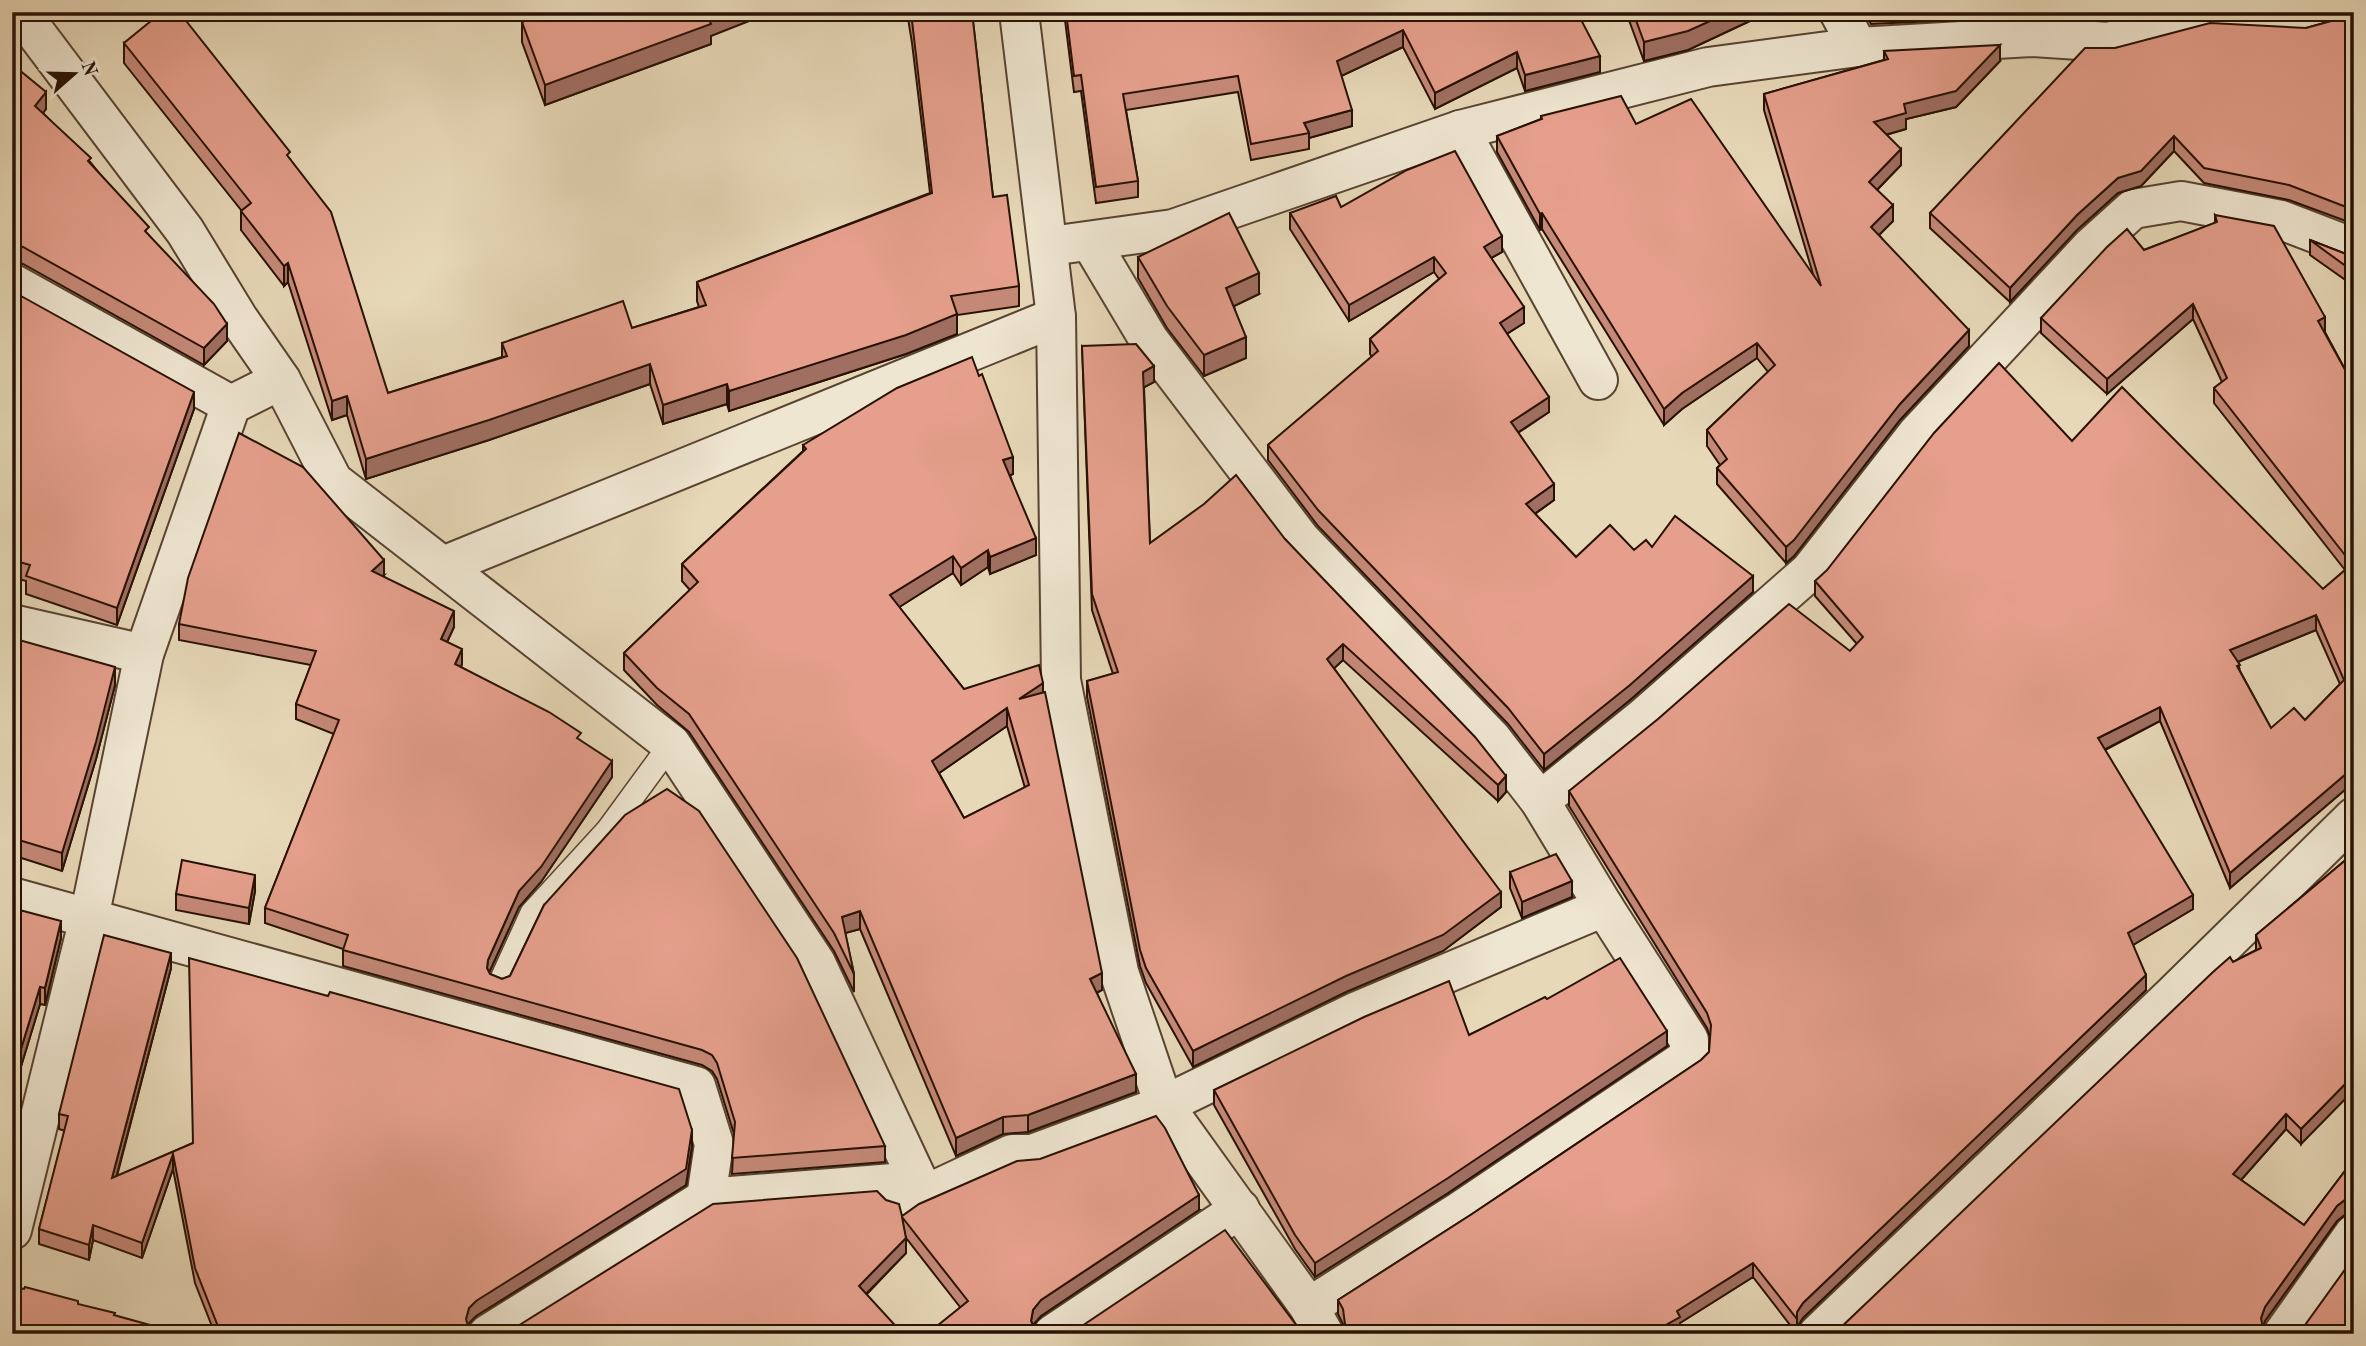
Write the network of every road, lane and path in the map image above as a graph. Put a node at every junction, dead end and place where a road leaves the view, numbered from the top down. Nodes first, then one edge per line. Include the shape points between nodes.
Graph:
1 (20, 12) edge
2 (1018, 12) edge
3 (1839, 12) edge
4 (2336, 12) edge
5 (2297, 17) edge
6 (1857, 47) junction
7 (1460, 130) junction
8 (1090, 241) junction
9 (1048, 246) junction
10 (2354, 248) edge
11 (12, 283) edge
12 (1056, 317) junction
13 (281, 380) junction
14 (1598, 380) dead end
15 (231, 405) junction
16 (443, 566) junction
17 (12, 624) edge
18 (144, 654) junction
19 (671, 744) junction
20 (1540, 801) junction
21 (2354, 817) edge
22 (12, 897) edge
23 (1604, 906) junction
24 (89, 918) junction
25 (501, 981) edge
26 (1164, 1105) junction
27 (706, 1198) junction
28 (1240, 1209) junction
29 (12, 1230) edge
30 (2354, 1234) edge
31 (1316, 1320) edge
32 (1823, 1333) edge
33 (488, 1334) edge
34 (1053, 1334) edge
35 (2283, 1334) edge

1 - 13 street via 185,231
2 - 9 street
3 - 6 street
4 - 5 street
5 - 6 street via 2208,16 2109,42 2031,37
6 - 7 street via 1708,67
7 - 8 street via 1173,229
7 - 14 street
8 - 9 street
8 - 20 street via 1149,340 1301,540 1492,739
9 - 12 street
10 - 20 street via 2281,220 2181,201 2133,209 2092,246 1917,435 1810,571
11 - 15 street
12 - 16 street
12 - 26 street via 1060,680 1119,972
13 - 15 street
13 - 16 street via 333,481
15 - 18 street
16 - 19 street
17 - 18 street
18 - 24 street
19 - 25 lane via 608,830 532,913
19 - 27 street via 816,963 918,1181
20 - 23 street
21 - 32 street
22 - 24 street
23 - 26 street via 1355,1012
23 - 31 street via 1689,1040 1689,1057 1460,1212
24 - 27 street via 695,1086 714,1144
24 - 29 street
26 - 27 street via 1032,1154 1012,1154 918,1198
26 - 28 street
27 - 33 street
28 - 31 street
28 - 34 street
30 - 35 street

